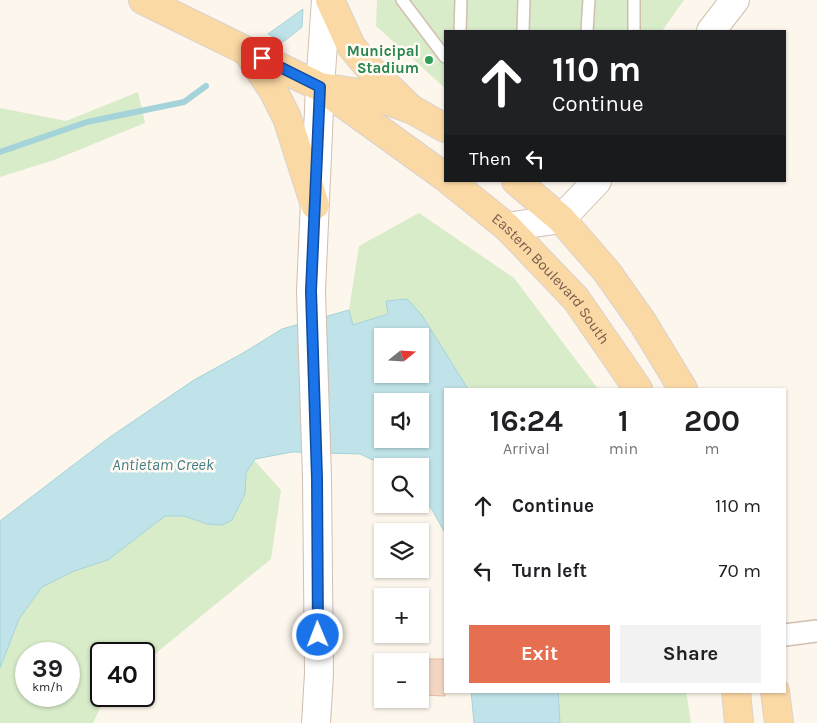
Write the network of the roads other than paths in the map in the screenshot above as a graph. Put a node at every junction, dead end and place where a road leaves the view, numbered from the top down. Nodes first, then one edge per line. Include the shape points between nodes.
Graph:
1 (143, 0) edge
2 (328, 0) edge
3 (402, 0) edge
4 (461, 0) edge
5 (524, 0) edge
6 (589, 0) edge
7 (634, 0) edge
8 (735, 0) edge
9 (460, 30) edge
10 (523, 30) edge
11 (588, 30) edge
12 (634, 30) edge
13 (712, 30) edge
14 (248, 51) junction
15 (444, 56) edge
16 (320, 87) junction
17 (411, 110) junction
18 (444, 127) edge
19 (444, 176) edge
20 (451, 182) edge
21 (517, 182) edge
22 (596, 182) edge
23 (315, 205) junction
24 (561, 218) junction
25 (507, 226) junction
26 (637, 388) edge
27 (683, 388) edge
28 (817, 630) edge
29 (786, 635) edge
30 (736, 693) edge
31 (775, 693) edge
32 (316, 723) edge
33 (739, 723) edge
34 (779, 723) edge

1 - 14 main road
2 - 16 street
2 - 17 main road via 351,46
3 - 15 lane
4 - 9 lane
5 - 10 lane
6 - 11 lane
7 - 12 lane
8 - 13 street
14 - 16 main road
14 - 23 main road via 287,118
16 - 17 main road via 371,95
16 - 19 main road
16 - 23 street
17 - 18 main road
20 - 25 main road, Eastern Boulevard South
21 - 24 main road
22 - 24 street
23 - 32 street via 311,291 317,478 319,674
24 - 25 street
24 - 27 main road via 607,272
25 - 26 main road, Eastern Boulevard South via 576,299
28 - 29 street
30 - 33 main road
31 - 34 main road

